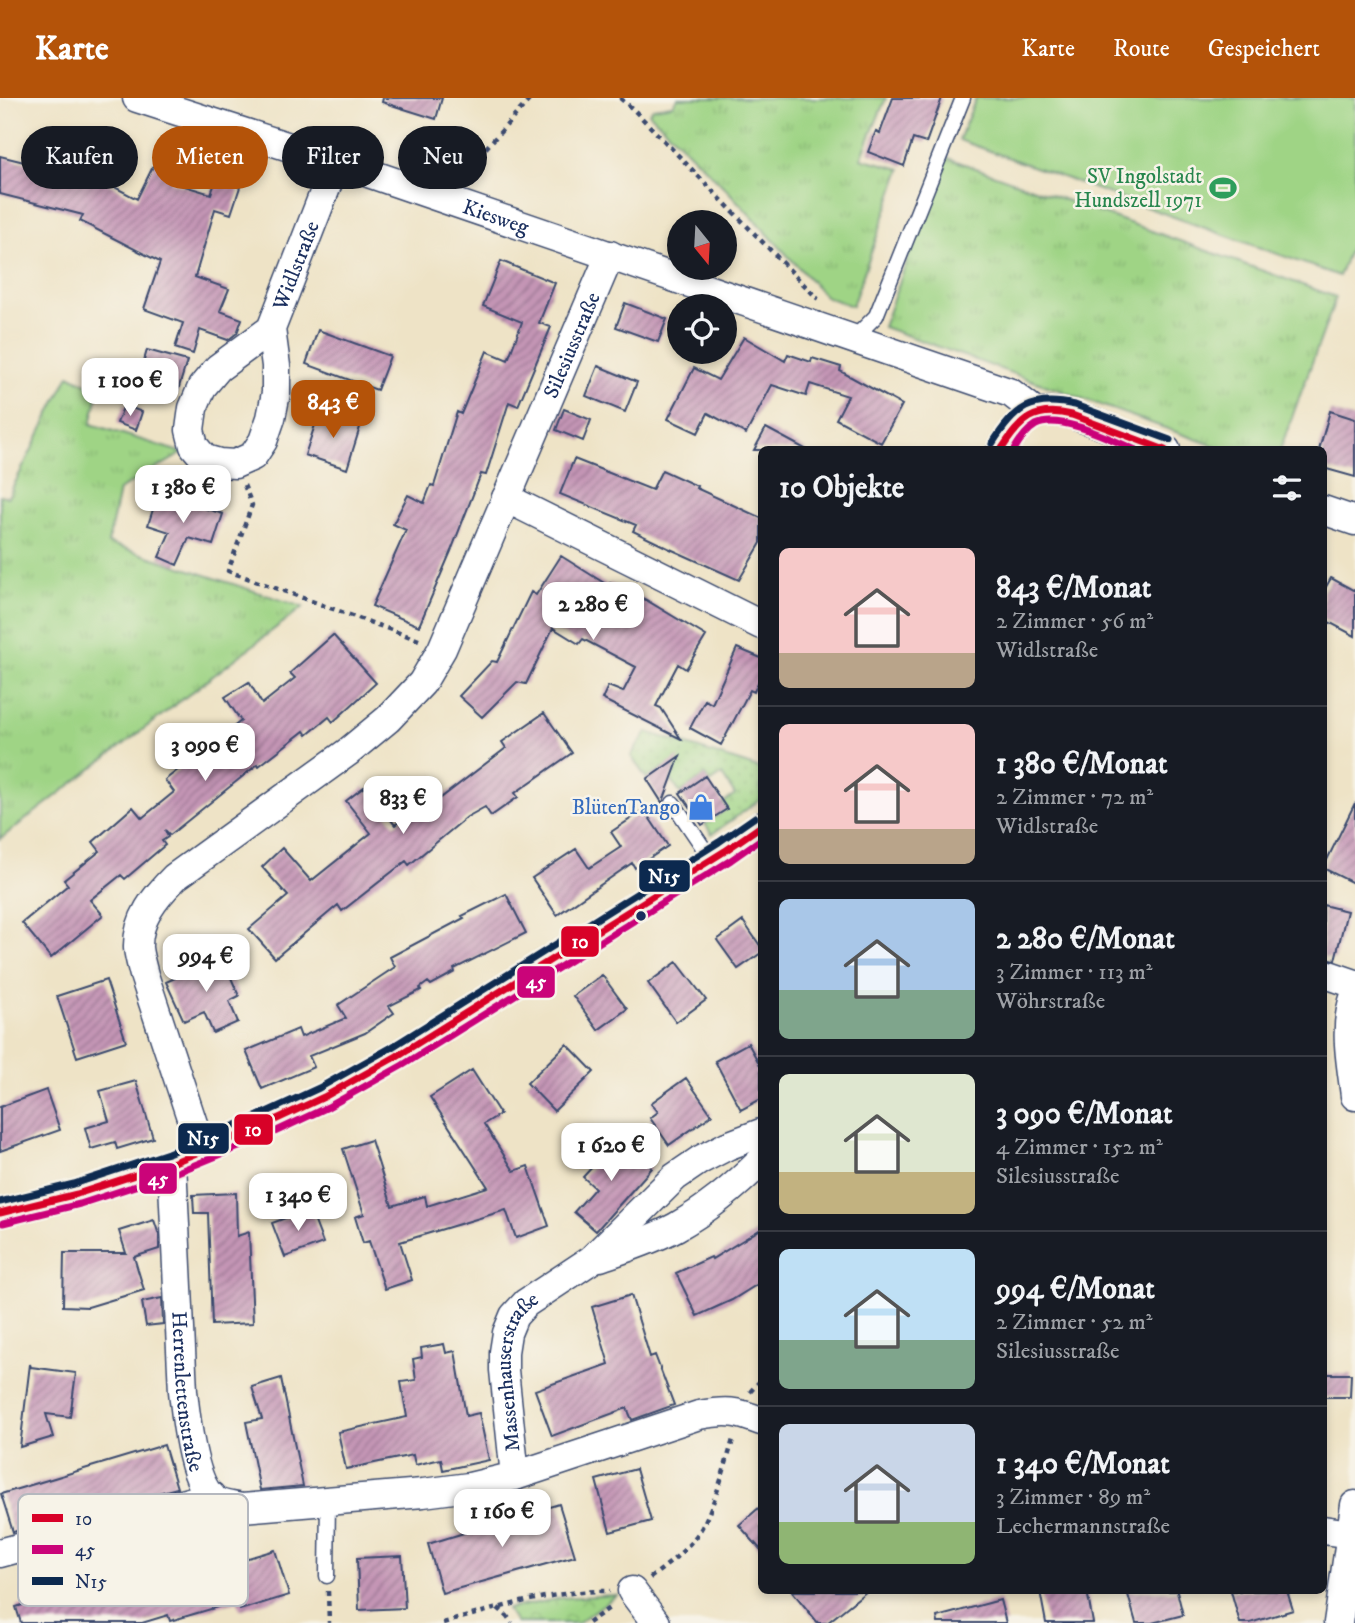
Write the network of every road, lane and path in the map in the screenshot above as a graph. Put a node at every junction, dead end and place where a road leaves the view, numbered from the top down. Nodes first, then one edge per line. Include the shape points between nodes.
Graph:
1 (137, 98) edge
2 (531, 98) edge
3 (620, 98) edge
4 (963, 98) edge
5 (282, 145) edge
6 (384, 178) edge
7 (325, 189) edge
8 (441, 197) junction
9 (610, 255) junction
10 (271, 328) junction
11 (846, 336) junction
12 (1037, 413) junction
13 (1003, 446) edge
14 (1155, 446) edge
15 (236, 464) junction
16 (506, 498) junction
17 (1327, 511) edge
18 (1355, 521) edge
19 (758, 624) edge
20 (442, 649) junction
21 (673, 803) dead end
22 (758, 828) edge
23 (711, 859) junction
24 (1327, 974) edge
25 (1355, 984) edge
26 (1355, 995) edge
27 (1355, 1096) edge
28 (758, 1134) edge
29 (202, 1151) junction
30 (172, 1163) junction
31 (758, 1164) edge
32 (0, 1213) edge
33 (591, 1260) junction
34 (758, 1384) edge
35 (750, 1417) edge
36 (515, 1476) junction
37 (209, 1494) edge
38 (328, 1500) junction
39 (1355, 1505) edge
40 (248, 1507) edge
41 (1327, 1531) edge
42 (1351, 1534) junction
43 (18, 1548) edge
44 (0, 1553) edge
45 (327, 1576) joint
46 (632, 1591) junction
47 (1348, 1593) edge
48 (498, 1608) junction
49 (328, 1623) edge
50 (443, 1623) edge
51 (512, 1623) edge
52 (588, 1623) edge
53 (656, 1623) edge
54 (1338, 1623) edge

1 - 5 street, Kiesweg
2 - 8 path
3 - 11 path via 829,310
4 - 11 lane via 876,316
6 - 8 street, Kiesweg
7 - 10 street, Widlstraße
8 - 9 street, Kiesweg
9 - 11 street, Kiesweg
9 - 16 street, Silesiusstraße
10 - 15 street, Widlstraße via 276,393 271,418 253,456
10 - 15 street, Widlstraße via 218,368 193,408 190,430 194,446 205,458
11 - 12 street, Kiesweg via 1011,393
12 - 13 street via 1021,422
12 - 14 street via 1070,414
15 - 20 path via 252,505 228,571
16 - 19 street
16 - 20 street, Silesiusstraße
17 - 18 street
20 - 29 street, Silesiusstraße via 422,683 388,719 175,877 144,916 138,950 144,975
21 - 23 lane
22 - 23 street
23 - 29 street via 397,1056 324,1097
24 - 25 street
26 - 27 street via 1348,1038
28 - 33 street, Massenhauserstraße via 727,1146 675,1177
29 - 30 street
30 - 32 street
30 - 37 street, Herrenlettenstraße via 183,1391 198,1473
31 - 33 street, Massenhauserstraße via 705,1209 675,1227
33 - 36 street, Massenhauserstraße via 526,1303 513,1316 507,1333 504,1370
34 - 35 path via 746,1398
35 - 36 street, Herrenlettenstraße via 719,1411 699,1415
35 - 46 path via 701,1528 685,1549
36 - 38 street, Herrenlettenstraße via 423,1493
38 - 40 street, Herrenlettenstraße
38 - 45 lane
39 - 42 street
41 - 42 street
42 - 47 street
43 - 44 street
45 - 49 path
46 - 48 path via 565,1593
46 - 52 path
46 - 53 street
47 - 54 street
48 - 50 path
48 - 51 path

